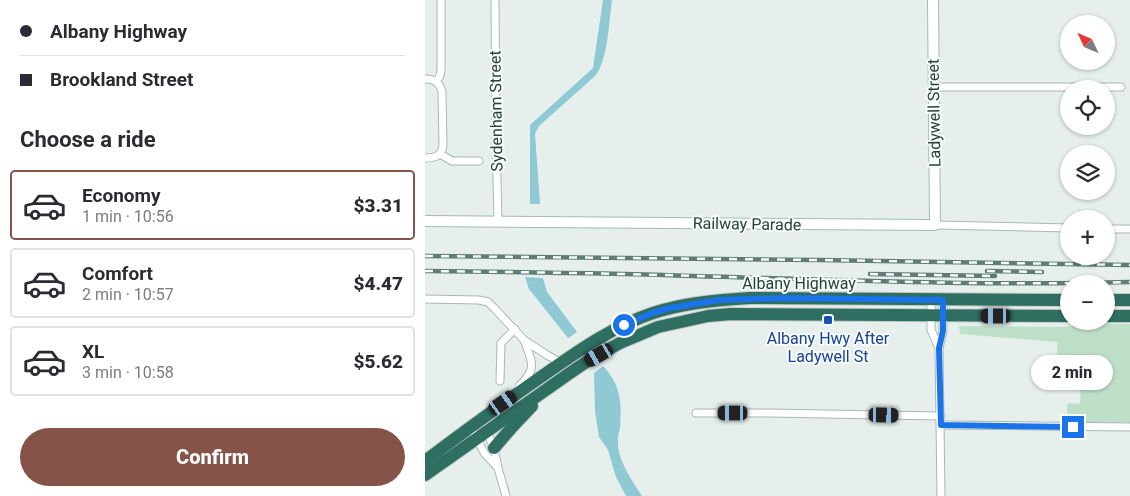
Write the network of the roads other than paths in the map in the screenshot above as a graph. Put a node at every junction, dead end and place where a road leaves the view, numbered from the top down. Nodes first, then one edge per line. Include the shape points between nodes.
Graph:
1 (441, 0) edge
2 (495, 0) edge
3 (933, 0) edge
4 (425, 80) edge
5 (436, 82) junction
6 (933, 87) junction
7 (1121, 87) dead end
8 (440, 154) junction
9 (425, 158) edge
10 (479, 161) dead end
11 (425, 221) edge
12 (498, 221) junction
13 (935, 225) junction
14 (1060, 228) edge
15 (1115, 229) edge
16 (1130, 229) edge
17 (425, 300) edge
18 (937, 300) junction
19 (1060, 300) edge
20 (1115, 300) edge
21 (1130, 300) edge
22 (937, 316) junction
23 (1060, 316) edge
24 (1115, 316) edge
25 (1130, 316) edge
26 (515, 329) junction
27 (524, 340) junction
28 (939, 348) junction
29 (561, 363) junction
30 (567, 375) junction
31 (500, 381) dead end
32 (696, 413) dead end
33 (485, 416) junction
34 (941, 416) junction
35 (941, 425) junction
36 (470, 427) junction
37 (1130, 427) edge
38 (487, 432) junction
39 (476, 439) junction
40 (494, 448) junction
41 (425, 461) edge
42 (498, 468) junction
43 (425, 475) edge
44 (506, 496) edge
45 (941, 496) edge

1 - 5 street via 441,70
2 - 12 street, Sydenham Street
3 - 6 street, Ladywell Street
4 - 5 street
5 - 8 street via 442,92 443,145
6 - 7 street
6 - 13 street, Ladywell Street
8 - 9 street
8 - 10 street via 452,161
11 - 12 street, Railway Parade
12 - 13 street, Railway Parade
13 - 14 street, Railway Parade
15 - 16 street
17 - 26 street via 488,302
18 - 19 highway, Albany Highway
18 - 22 street
18 - 22 street
18 - 29 highway, Albany Highway via 750,298 686,305 652,313 624,325 599,337
20 - 21 highway
22 - 23 highway, Albany Highway
22 - 28 street via 943,331
22 - 28 street via 931,330
22 - 30 highway, Albany Highway via 708,316 658,327 619,343
24 - 25 highway
26 - 27 street
26 - 31 street via 501,343
27 - 29 street
27 - 33 street via 533,362 529,374
28 - 34 street
29 - 33 highway, Albany Highway
30 - 38 highway, Albany Highway
30 - 40 highway via 558,388 536,403
32 - 34 street
33 - 36 highway, Albany Highway
33 - 38 street
34 - 35 street
35 - 37 street
35 - 45 street
36 - 39 street
36 - 41 highway, Albany Highway
38 - 39 highway, Albany Highway
38 - 40 street
39 - 42 street
39 - 43 highway, Albany Highway
40 - 42 street
42 - 44 street

